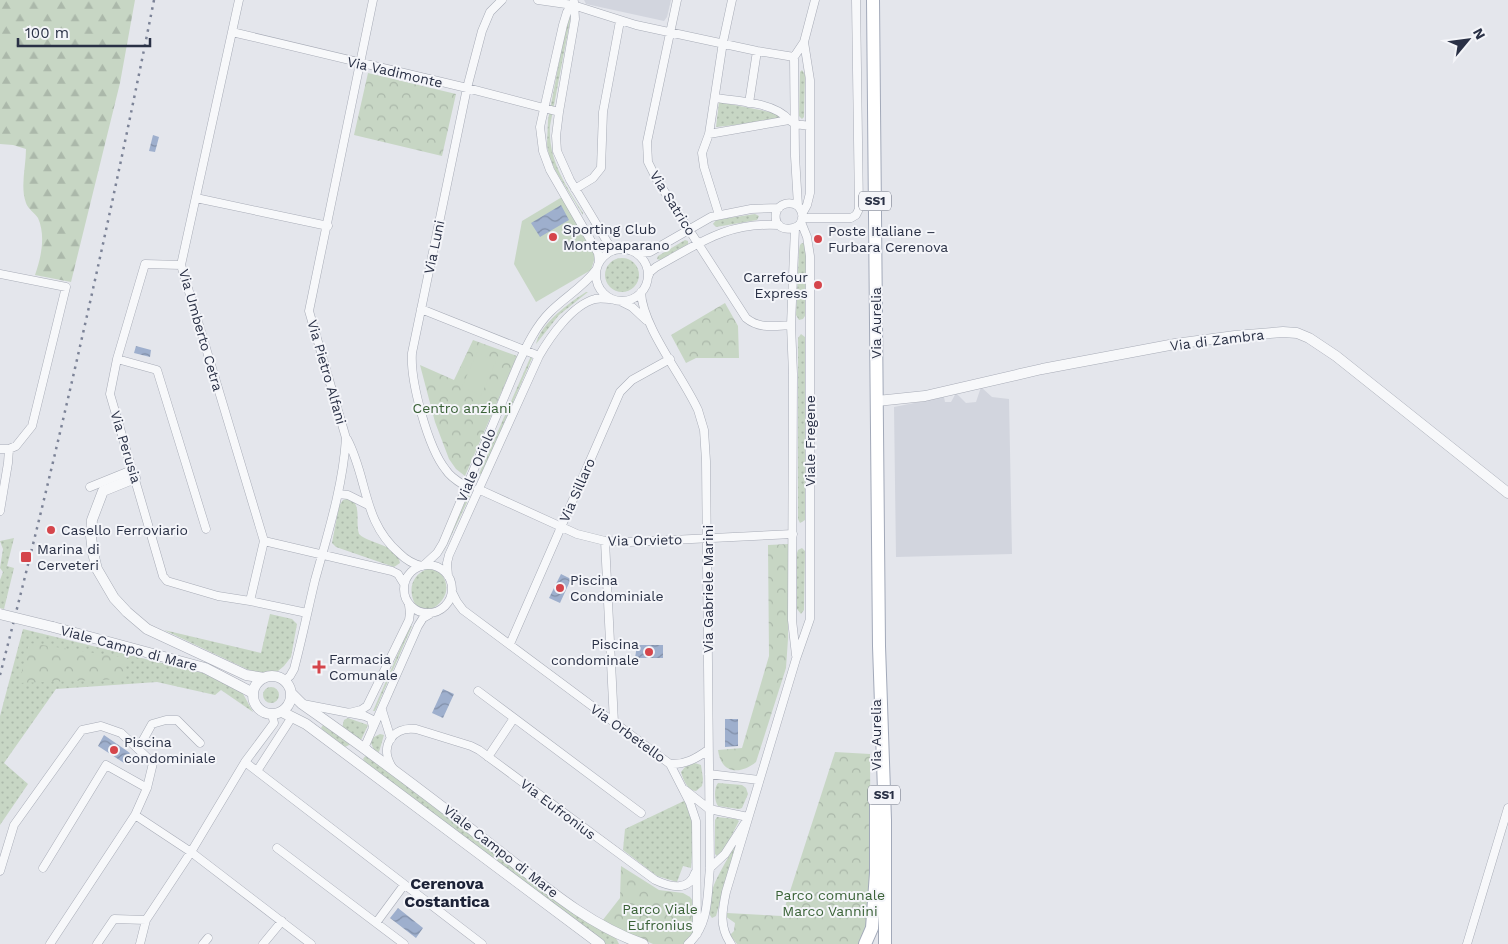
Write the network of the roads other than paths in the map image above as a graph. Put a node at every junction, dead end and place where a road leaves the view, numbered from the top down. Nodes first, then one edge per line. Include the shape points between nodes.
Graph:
1 (239, 0) edge
2 (373, 0) edge
3 (502, 0) edge
4 (538, 0) edge
5 (677, 0) edge
6 (732, 0) edge
7 (815, 0) edge
8 (856, 0) edge
9 (873, 0) edge
10 (574, 2) edge
11 (620, 21) junction
12 (232, 32) junction
13 (670, 33) junction
14 (723, 42) junction
15 (804, 42) junction
16 (757, 51) junction
17 (794, 56) junction
18 (360, 64) junction
19 (467, 88) junction
20 (715, 98) junction
21 (750, 103) junction
22 (543, 108) junction
23 (559, 112) junction
24 (792, 122) junction
25 (810, 126) junction
26 (709, 134) junction
27 (575, 188) junction
28 (196, 198) junction
29 (798, 206) junction
30 (779, 208) junction
31 (719, 215) junction
32 (802, 218) junction
33 (779, 224) junction
34 (328, 226) junction
35 (795, 228) junction
36 (689, 229) junction
37 (698, 244) junction
38 (612, 250) junction
39 (630, 250) junction
40 (599, 262) junction
41 (181, 266) junction
42 (596, 270) junction
43 (0, 274) edge
44 (648, 277) junction
45 (641, 292) junction
46 (615, 300) junction
47 (421, 309) junction
48 (650, 323) junction
49 (791, 325) junction
50 (524, 351) junction
51 (539, 356) junction
52 (670, 358) junction
53 (117, 359) junction
54 (877, 401) junction
55 (346, 438) junction
56 (0, 449) edge
57 (9, 449) junction
58 (134, 474) junction
59 (467, 486) junction
60 (90, 488) dead end
61 (478, 489) junction
62 (1508, 493) edge
63 (338, 494) junction
64 (368, 505) junction
65 (0, 510) edge
66 (561, 526) junction
67 (206, 528) dead end
68 (793, 534) junction
69 (708, 538) junction
70 (264, 540) junction
71 (605, 541) junction
72 (322, 553) junction
73 (423, 565) junction
74 (448, 576) junction
75 (404, 584) junction
76 (452, 592) junction
77 (250, 601) junction
78 (409, 605) junction
79 (442, 608) junction
80 (463, 610) junction
81 (306, 613) junction
82 (0, 614) edge
83 (430, 614) junction
84 (510, 644) junction
85 (880, 646) junction
86 (796, 659) junction
87 (227, 665) junction
88 (205, 668) junction
89 (264, 678) junction
90 (285, 680) junction
91 (478, 691) dead end
92 (253, 693) junction
93 (292, 694) junction
94 (301, 703) junction
95 (382, 710) junction
96 (348, 713) junction
97 (282, 714) junction
98 (514, 718) junction
99 (614, 723) junction
100 (373, 727) junction
101 (390, 739) junction
102 (200, 743) dead end
103 (138, 749) junction
104 (708, 750) junction
105 (370, 752) junction
106 (488, 757) junction
107 (245, 762) junction
108 (670, 764) junction
109 (362, 766) junction
110 (392, 767) junction
111 (257, 770) junction
112 (709, 774) junction
113 (759, 780) junction
114 (146, 788) junction
115 (684, 789) junction
116 (1508, 808) edge
117 (709, 809) junction
118 (641, 813) dead end
119 (135, 815) junction
120 (748, 817) junction
121 (277, 848) dead end
122 (190, 852) junction
123 (876, 863) junction
124 (43, 868) dead end
125 (710, 868) junction
126 (696, 870) junction
127 (0, 871) edge
128 (404, 885) junction
129 (146, 920) junction
130 (282, 921) junction
131 (376, 923) junction
132 (697, 934) junction
133 (638, 943) edge
134 (50, 944) edge
135 (97, 944) edge
136 (140, 944) edge
137 (263, 944) edge
138 (311, 944) edge
139 (404, 944) edge
140 (482, 944) edge
141 (600, 944) edge
142 (688, 944) edge
143 (731, 944) edge
144 (865, 944) edge
145 (876, 944) edge
146 (883, 944) edge
147 (1467, 944) edge

1 - 12 street, Via Umberto Cetra
2 - 18 street, Via Pietro Alfani
3 - 19 street, Via Luni via 485,20
4 - 10 street
5 - 13 street, Via Satrico
6 - 14 street
7 - 15 street
8 - 32 street via 859,209 851,218
9 - 54 main road, Via Aurelia / SS1
10 - 11 street
10 - 22 street via 564,21
10 - 23 street via 575,19
11 - 13 street
11 - 27 street via 603,112 601,168 593,178
12 - 18 street, Via Vadimonte
12 - 28 street, Via Umberto Cetra
13 - 14 street
13 - 36 street, Via Satrico via 646,152 652,171
14 - 16 street
14 - 20 street
15 - 17 street
15 - 25 street via 810,80
16 - 17 street
16 - 21 street
17 - 24 street
18 - 19 street, Via Vadimonte
18 - 34 street, Via Pietro Alfani
19 - 22 street, Via Vadimonte
19 - 47 street, Via Luni
20 - 21 street
20 - 26 street
21 - 24 street via 778,111
22 - 23 street, Via Vadimonte
22 - 40 street via 540,134 546,162 598,253
23 - 27 street via 557,151
24 - 25 street
24 - 26 street
24 - 29 street
25 - 32 street via 810,193
26 - 31 street via 702,157
27 - 38 street
28 - 34 street
28 - 41 street, Via Umberto Cetra
29 - 30 street via 786,203
29 - 32 street
30 - 31 street
30 - 33 street via 776,216
31 - 36 street
32 - 35 street
32 - 86 street, Viale Fregene via 810,256 810,619
33 - 35 street via 786,229
33 - 37 street via 730,229
34 - 55 street, Via Pietro Alfani via 309,311
35 - 49 street, Viale Fregene
36 - 37 street, Via Satrico
36 - 39 street via 650,252
37 - 44 street via 656,267
37 - 49 street, Via Satrico via 749,320 764,326
38 - 39 street
38 - 40 street
39 - 44 street via 643,260
40 - 42 street
41 - 53 street, Via Perusia via 145,264
41 - 70 street, Via Umberto Cetra
42 - 46 street via 598,287
42 - 50 street, Viale Oriolo via 587,282 549,313
43 - 57 street via 66,287 32,426 16,446
44 - 45 street
45 - 46 street via 627,301
45 - 48 street, Via Gabriele Marini via 642,305
46 - 48 street, Via Gabriele Marini via 632,306
46 - 51 street, Viale Oriolo via 594,299 572,314
47 - 50 street
47 - 59 street, Via Luni via 412,358 422,411 442,465 454,479
48 - 52 street, Via Gabriele Marini
49 - 68 street, Viale Fregene
50 - 51 street
50 - 59 street, Viale Oriolo
51 - 61 street, Viale Oriolo
52 - 66 street, Via Sillaro via 632,380 620,392
52 - 69 street, Via Gabriele Marini via 704,425
53 - 58 street, Via Perusia via 110,394
53 - 67 street via 157,370
54 - 62 street, Via di Zambra via 925,396 1042,369 1182,343 1250,334 1297,333 1336,356
54 - 85 main road, Via Aurelia / SS1
55 - 63 street, Via Pietro Alfani
55 - 64 street via 356,457
56 - 57 street
57 - 65 street
58 - 60 street
58 - 77 street, Via Perusia via 167,581 218,596
58 - 87 street via 103,491 92,520 93,553 103,580 114,598 147,629
59 - 73 street, Viale Oriolo via 441,546
61 - 66 street, Via Orvieto
61 - 74 street, Viale Oriolo via 448,559
63 - 64 street via 348,495
63 - 72 street, Via Pietro Alfani
64 - 73 street via 386,541 408,561
66 - 71 street, Via Orvieto
66 - 84 street, Via Sillaro
68 - 69 street, Via Orvieto
68 - 86 street, Viale Fregene via 792,620
69 - 71 street, Via Orvieto
69 - 104 street, Via Gabriele Marini
70 - 72 street
70 - 77 street
71 - 99 street
72 - 75 street via 392,571
72 - 81 street, Via Pietro Alfani
73 - 74 street via 436,566
73 - 75 street via 412,570
74 - 76 street
75 - 78 street
76 - 79 street
76 - 80 street, Via Orbetello
77 - 81 street
78 - 83 street via 419,613
78 - 96 street via 409,620 367,706
79 - 80 street
79 - 83 street
80 - 84 street, Via Orbetello
81 - 90 street, Via Pietro Alfani via 294,669
82 - 88 street, Viale Campo di Mare, bridge
83 - 95 street via 418,626
84 - 99 street, Via Orbetello
85 - 123 main road, Via Aurelia via 876,695
85 - 146 main road, Via Aurelia / SS1 via 885,820
86 - 113 street, Viale Fregene
87 - 88 street
87 - 89 street
88 - 92 street, Viale Campo di Mare
89 - 90 street via 275,676
89 - 92 street via 258,681
90 - 93 street
91 - 98 street
92 - 97 street via 256,705 266,713
93 - 94 street, Viale Campo di Mare
93 - 97 street via 290,704
94 - 96 street
94 - 105 street, Viale Campo di Mare
95 - 100 street
95 - 101 street
96 - 100 street via 369,718
97 - 107 street
97 - 109 street, Viale Campo di Mare via 306,724
97 - 111 street
98 - 106 street
98 - 118 street
99 - 108 street, Via Orbetello
100 - 105 street via 365,746
101 - 106 street, Via Eufronius via 400,732 416,729 472,746
101 - 110 street via 386,754
102 - 103 street via 177,720 166,720 152,724
103 - 114 street via 153,763
103 - 127 street via 120,733 101,726 82,730 14,825
104 - 108 street via 690,761
104 - 112 street, Via Gabriele Marini
105 - 109 street via 360,754
105 - 110 street, Viale Campo di Mare
106 - 126 street, Via Eufronius via 655,880 671,886 684,886 692,881
107 - 111 street
107 - 122 street
108 - 115 street, Via Orbetello
109 - 141 street, Viale Campo di Mare
110 - 133 street, Viale Campo di Mare via 576,909
111 - 128 street
112 - 113 street
112 - 117 street, Via Gabriele Marini
113 - 120 street, Viale Fregene
114 - 119 street
114 - 124 street via 106,765
115 - 117 street
115 - 126 street, Via Orbetello via 696,825
116 - 147 street
117 - 120 street
117 - 125 street, Via Gabriele Marini
119 - 122 street
119 - 134 street
120 - 125 street via 725,854
120 - 143 street via 721,915
121 - 131 street
122 - 129 street
122 - 130 street
123 - 144 main road via 872,928
123 - 145 main road, Via Aurelia
125 - 132 street, Via Gabriele Marini via 706,913
126 - 132 street, Via Orbetello
128 - 131 street
128 - 140 street
129 - 135 street via 114,919
129 - 136 street
130 - 137 street
130 - 138 street
131 - 139 street
132 - 142 street

